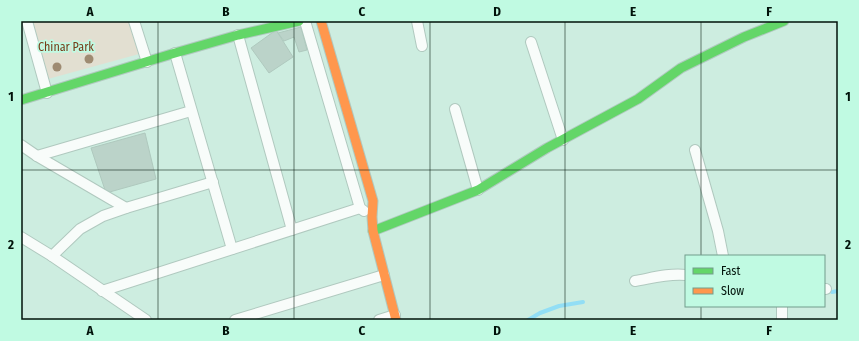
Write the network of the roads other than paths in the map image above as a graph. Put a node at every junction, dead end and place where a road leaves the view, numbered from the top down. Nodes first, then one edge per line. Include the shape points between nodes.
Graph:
1 (27, 21) edge
2 (134, 21) edge
3 (299, 21) edge
4 (305, 21) edge
5 (321, 21) edge
6 (417, 21) edge
7 (784, 21) edge
8 (764, 25) edge
9 (238, 35) junction
10 (531, 42) dead end
11 (422, 46) dead end
12 (175, 53) junction
13 (147, 62) junction
14 (47, 93) junction
15 (21, 100) edge
16 (455, 109) dead end
17 (191, 111) junction
18 (563, 140) junction
19 (21, 145) edge
20 (695, 150) dead end
21 (37, 156) junction
22 (213, 182) junction
23 (478, 190) junction
24 (126, 208) junction
25 (360, 208) junction
26 (372, 217) junction
27 (292, 230) junction
28 (373, 231) junction
29 (21, 237) edge
30 (232, 249) junction
31 (723, 255) edge
32 (52, 256) junction
33 (384, 274) junction
34 (685, 275) edge
35 (635, 281) dead end
36 (102, 291) junction
37 (782, 307) edge
38 (395, 318) edge
39 (146, 320) edge
40 (235, 320) edge
41 (379, 320) edge
42 (782, 320) edge

1 - 14 street
2 - 13 street
3 - 9 street
4 - 25 street
5 - 26 street via 374,201
6 - 11 street
7 - 8 street
8 - 18 street via 744,38 681,68 638,99
9 - 12 street
9 - 27 street
10 - 18 street
12 - 13 street
12 - 17 street
13 - 14 street
14 - 15 street
16 - 23 street
17 - 21 street
17 - 22 street
18 - 23 street
19 - 21 street
20 - 31 street
21 - 24 street
22 - 24 street
22 - 30 street
23 - 28 street
24 - 32 street via 103,216 80,230
25 - 26 street
25 - 27 street
26 - 28 street
27 - 30 street
28 - 33 street
29 - 32 street
30 - 36 street
32 - 36 street
33 - 38 street
33 - 40 street
34 - 35 street
36 - 39 street
37 - 42 street
38 - 41 street

